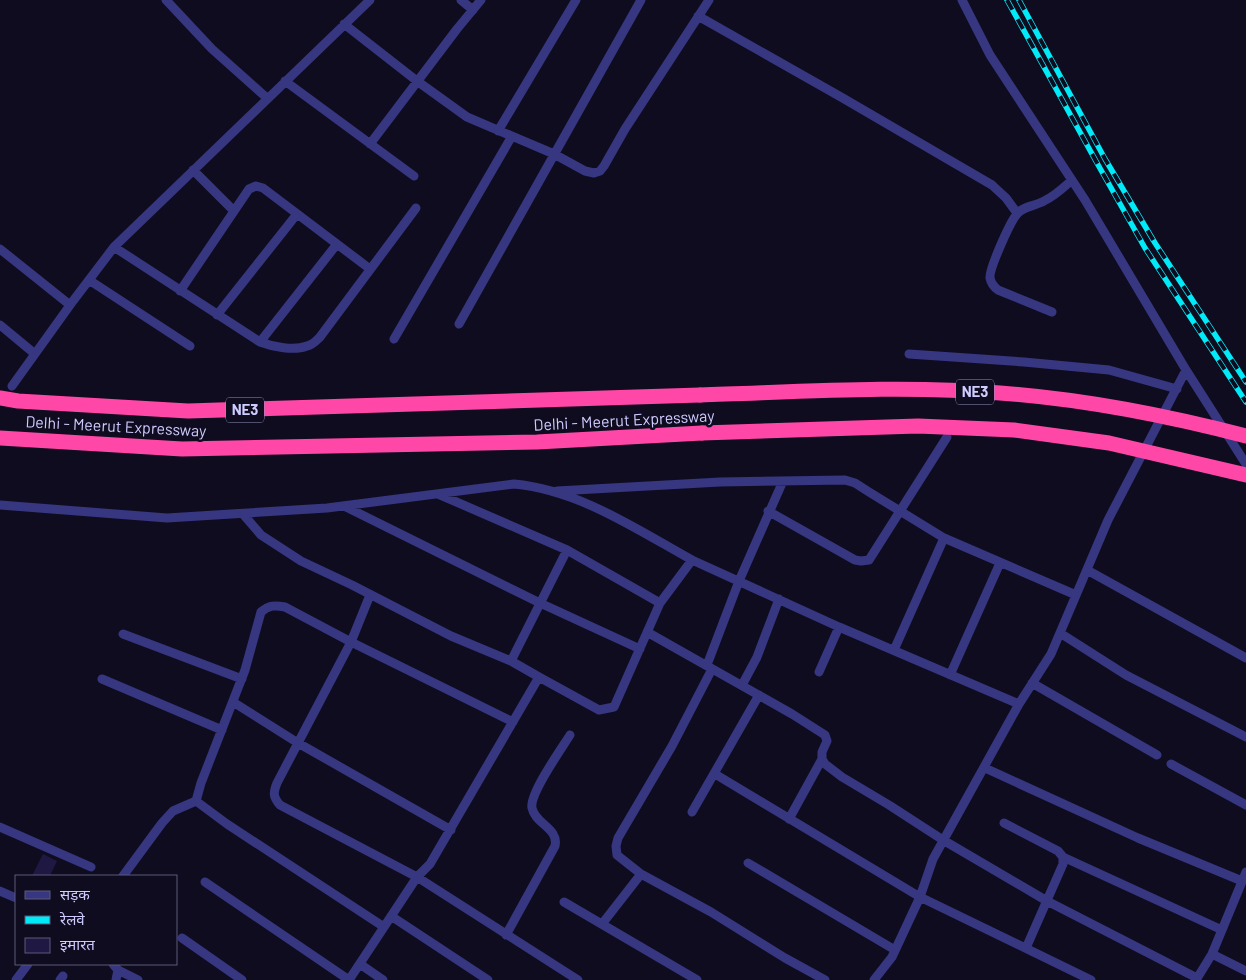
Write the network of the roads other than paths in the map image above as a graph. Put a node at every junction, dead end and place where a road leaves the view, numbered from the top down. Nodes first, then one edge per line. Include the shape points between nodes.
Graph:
1 (166, 0) edge
2 (370, 0) edge
3 (460, 0) edge
4 (481, 0) edge
5 (576, 0) edge
6 (641, 0) edge
7 (708, 0) edge
8 (962, 0) edge
9 (472, 10) junction
10 (698, 16) junction
11 (344, 24) junction
12 (285, 81) junction
13 (417, 81) junction
14 (267, 98) junction
15 (498, 131) junction
16 (512, 136) junction
17 (370, 144) junction
18 (554, 154) junction
19 (193, 170) junction
20 (414, 176) dead end
21 (1072, 180) junction
22 (416, 208) dead end
23 (234, 211) junction
24 (1017, 213) junction
25 (297, 214) junction
26 (337, 244) junction
27 (114, 247) junction
28 (0, 249) edge
29 (370, 269) junction
30 (89, 280) junction
31 (180, 290) junction
32 (70, 305) junction
33 (1052, 312) dead end
34 (218, 315) junction
35 (459, 324) dead end
36 (0, 325) edge
37 (394, 339) dead end
38 (260, 342) junction
39 (190, 346) dead end
40 (35, 354) junction
41 (909, 354) dead end
42 (1186, 370) junction
43 (12, 386) dead end
44 (1177, 389) junction
45 (0, 398) edge
46 (1246, 436) edge
47 (947, 437) dead end
48 (0, 438) edge
49 (1246, 464) edge
50 (1246, 475) edge
51 (783, 481) junction
52 (553, 491) junction
53 (437, 494) junction
54 (0, 505) edge
55 (344, 506) junction
56 (768, 511) junction
57 (899, 511) junction
58 (243, 514) junction
59 (944, 538) junction
60 (567, 550) junction
61 (692, 560) junction
62 (1000, 563) junction
63 (1087, 570) junction
64 (739, 581) junction
65 (1076, 595) junction
66 (370, 596) junction
67 (779, 599) junction
68 (540, 603) junction
69 (660, 603) junction
70 (839, 627) junction
71 (647, 632) junction
72 (1060, 633) junction
73 (123, 634) dead end
74 (351, 642) junction
75 (640, 649) junction
76 (894, 650) junction
77 (1246, 658) edge
78 (511, 661) junction
79 (709, 667) junction
80 (819, 672) dead end
81 (950, 675) junction
82 (539, 677) junction
83 (102, 679) dead end
84 (242, 679) junction
85 (1032, 683) junction
86 (742, 685) junction
87 (759, 695) junction
88 (232, 702) junction
89 (1019, 704) junction
90 (513, 722) junction
91 (222, 730) junction
92 (570, 735) dead end
93 (1246, 737) edge
94 (298, 743) junction
95 (1157, 755) dead end
96 (822, 759) junction
97 (1171, 764) dead end
98 (985, 768) junction
99 (715, 774) junction
100 (196, 801) junction
101 (1246, 805) edge
102 (692, 812) dead end
103 (789, 819) junction
104 (1004, 823) dead end
105 (0, 826) edge
106 (451, 830) junction
107 (944, 840) junction
108 (1062, 857) junction
109 (748, 862) dead end
110 (90, 867) dead end
111 (640, 874) junction
112 (124, 875) edge
113 (417, 877) junction
114 (1244, 877) edge
115 (205, 882) dead end
116 (0, 892) edge
117 (920, 897) junction
118 (15, 898) edge
119 (1047, 901) junction
120 (564, 902) dead end
121 (391, 916) junction
122 (602, 924) junction
123 (384, 928) junction
124 (1222, 930) junction
125 (506, 935) junction
126 (182, 938) dead end
127 (1026, 948) junction
128 (895, 950) junction
129 (1212, 954) junction
130 (360, 964) junction
131 (27, 965) edge
132 (115, 967) edge
133 (1246, 971) edge
134 (1197, 979) edge
135 (16, 980) edge
136 (116, 980) edge
137 (138, 980) edge
138 (242, 980) edge
139 (349, 980) edge
140 (383, 980) edge
141 (488, 980) edge
142 (578, 980) edge
143 (697, 980) edge
144 (825, 980) edge
145 (874, 980) edge
146 (1091, 980) edge

1 - 14 street via 212,49
2 - 11 street
3 - 9 street
4 - 9 street
5 - 15 street
6 - 18 street
7 - 10 street
8 - 21 street via 990,55
9 - 13 street
10 - 18 street via 600,171 585,171
10 - 24 street via 992,186
11 - 12 street
11 - 13 street
12 - 14 street
12 - 17 street
13 - 15 street via 468,117
13 - 17 street
14 - 19 street
15 - 16 street
16 - 18 street
16 - 37 street
17 - 20 street
18 - 35 street
19 - 23 street
19 - 27 street
21 - 24 street via 1046,200
21 - 42 street
22 - 29 street
23 - 25 street via 249,188 256,186
23 - 31 street
24 - 33 street via 989,276 998,290
25 - 26 street
25 - 34 street
26 - 29 street
26 - 38 street
27 - 30 street
27 - 31 street
28 - 32 street
29 - 38 street via 311,345 286,348
30 - 32 street
30 - 39 street
31 - 34 street
32 - 40 street
34 - 38 street
36 - 40 street
40 - 43 street
41 - 44 street via 1109,370
42 - 44 street
42 - 49 street
44 - 63 street via 1108,520
45 - 46 highway, Delhi - Meerut Expressway / NE3, bridge via 188,412 906,389 999,393 1094,403
47 - 57 street
48 - 50 highway, Delhi - Meerut Expressway / NE3, bridge via 182,449 536,442 918,426 1014,430 1109,443
51 - 52 street
51 - 56 street
51 - 57 street via 845,480
52 - 53 street via 514,484
52 - 61 street via 602,510
53 - 55 street
53 - 60 street
54 - 58 street via 167,518
55 - 58 street
55 - 68 street
56 - 57 street via 861,561 869,560
56 - 64 street
57 - 59 street
58 - 66 street via 261,535 287,552
59 - 62 street
59 - 76 street
60 - 68 street
60 - 69 street
61 - 64 street
61 - 69 street
62 - 65 street
62 - 81 street
63 - 65 street
63 - 77 street
64 - 67 street
64 - 79 street
65 - 72 street
66 - 74 street
66 - 78 street
67 - 70 street
67 - 86 street via 757,658
68 - 75 street
68 - 78 street
69 - 71 street
70 - 76 street
70 - 80 street
71 - 75 street
71 - 79 street
72 - 85 street
72 - 93 street via 1126,675
73 - 84 street
74 - 84 street via 285,606 267,607 261,612
74 - 90 street
74 - 94 street
75 - 82 street via 614,707 599,710
76 - 81 street
78 - 82 street
79 - 86 street
79 - 111 street via 672,746 618,838 618,856
81 - 89 street
82 - 90 street
83 - 91 street
84 - 88 street
85 - 89 street
85 - 95 street
86 - 87 street
87 - 96 street via 825,735 827,742
87 - 99 street
88 - 91 street
88 - 94 street
89 - 98 street
90 - 106 street
91 - 100 street
92 - 125 street via 532,801 536,816 554,834 555,846
94 - 106 street
94 - 113 street via 274,792 280,805
96 - 103 street
96 - 107 street via 842,777
97 - 101 street
98 - 107 street
98 - 114 street via 1138,838
99 - 102 street
99 - 103 street
100 - 112 street via 173,811
100 - 123 street
103 - 117 street
104 - 108 street
105 - 110 street
106 - 113 street via 430,864
107 - 117 street via 933,859
107 - 119 street
108 - 119 street
108 - 124 street
109 - 128 street
111 - 122 street
111 - 144 street
113 - 121 street
113 - 125 street
114 - 124 street
115 - 139 street
116 - 118 street
117 - 127 street
117 - 128 street
119 - 127 street
119 - 134 street
120 - 122 street
121 - 123 street
121 - 141 street
122 - 143 street
123 - 130 street
124 - 129 street
125 - 142 street
126 - 138 street
127 - 146 street
128 - 145 street
129 - 133 street
129 - 134 street
130 - 139 street
130 - 140 street
131 - 135 street
132 - 136 street
132 - 137 street

